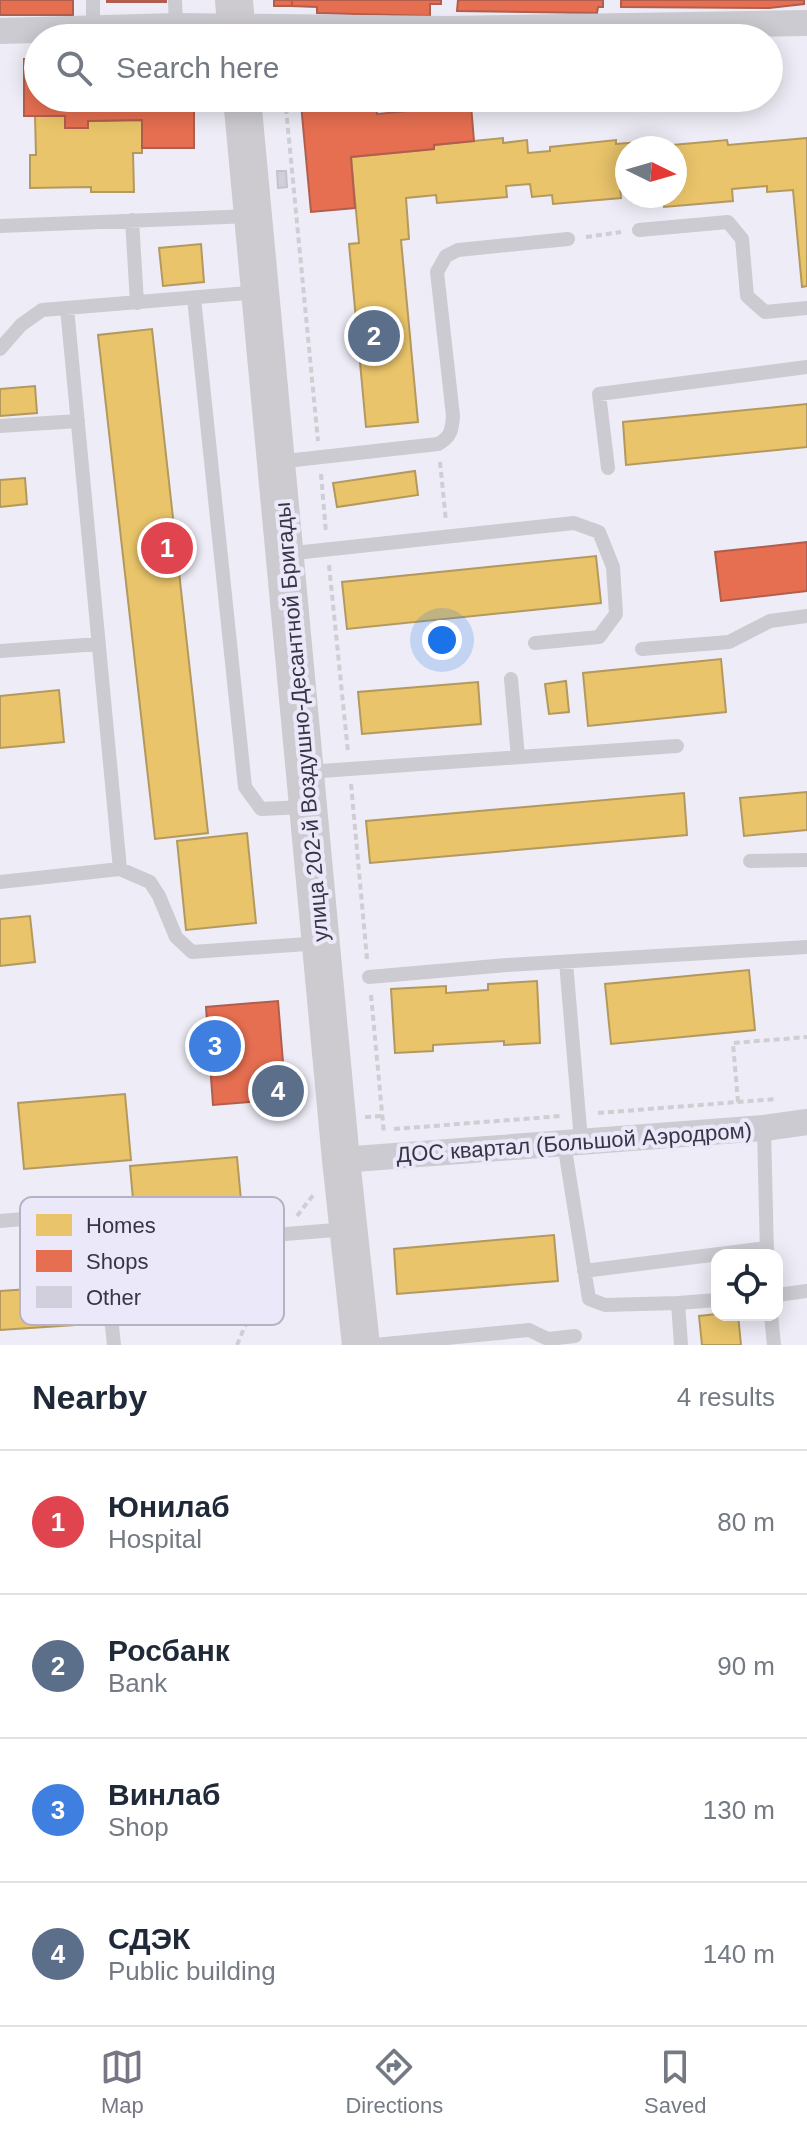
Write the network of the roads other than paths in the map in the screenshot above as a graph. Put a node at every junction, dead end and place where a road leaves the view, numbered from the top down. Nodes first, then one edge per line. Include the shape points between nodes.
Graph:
1 (93, 0) edge
2 (176, 13) edge
3 (235, 21) edge
4 (807, 23) edge
5 (93, 24) edge
6 (115, 24) edge
7 (315, 24) edge
8 (747, 24) edge
9 (24, 30) edge
10 (0, 31) edge
11 (243, 112) edge
12 (253, 215) junction
13 (132, 220) junction
14 (0, 226) edge
15 (639, 230) road end
16 (568, 239) road end
17 (261, 292) junction
18 (194, 298) junction
19 (137, 303) junction
20 (67, 308) junction
21 (807, 308) edge
22 (0, 349) edge
23 (807, 367) edge
24 (78, 421) junction
25 (0, 426) edge
26 (277, 462) junction
27 (608, 468) dead end
28 (285, 554) junction
29 (807, 616) edge
30 (535, 643) dead end
31 (99, 644) junction
32 (642, 649) dead end
33 (0, 651) edge
34 (511, 679) dead end
35 (677, 746) dead end
36 (518, 757) junction
37 (307, 789) junction
38 (807, 860) edge
39 (750, 861) dead end
40 (120, 869) junction
41 (0, 882) edge
42 (322, 943) junction
43 (807, 947) edge
44 (566, 962) junction
45 (369, 977) road end
46 (807, 1122) edge
47 (764, 1128) junction
48 (573, 1142) junction
49 (330, 1173) junction
50 (20, 1219) edge
51 (0, 1221) edge
52 (348, 1229) junction
53 (284, 1235) edge
54 (767, 1249) edge
55 (711, 1257) edge
56 (584, 1271) junction
57 (807, 1291) edge
58 (783, 1294) edge
59 (711, 1300) edge
60 (678, 1303) junction
61 (772, 1321) edge
62 (112, 1325) edge
63 (575, 1336) dead end
64 (114, 1345) edge
65 (361, 1345) edge
66 (375, 1345) edge
67 (681, 1345) edge
68 (774, 1345) edge

1 - 5 lane
2 - 3 street
2 - 6 street
3 - 7 street
4 - 8 street
9 - 10 street
11 - 12 street, улица 202-й Воздушно-Десантной Бригады
12 - 13 lane
12 - 17 street, улица 202-й Воздушно-Десантной Бригады
13 - 14 lane
13 - 19 lane
15 - 21 lane via 728,222 742,239 747,296 765,312
16 - 26 lane via 458,250 446,256 437,272 453,416 452,432 438,444
17 - 18 lane
17 - 26 street, улица 202-й Воздушно-Десантной Бригады
18 - 19 lane
18 - 37 lane via 245,787 261,809
19 - 20 lane
20 - 22 lane via 42,310
20 - 24 lane
23 - 27 lane via 599,394
24 - 25 lane
24 - 31 lane
26 - 28 street, улица 202-й Воздушно-Десантной Бригады
28 - 30 lane via 574,523 599,532 613,567 616,614 599,637
28 - 37 street, улица 202-й Воздушно-Десантной Бригады
29 - 32 lane via 770,621 729,642
31 - 33 lane
31 - 40 lane
34 - 36 lane
35 - 36 lane
36 - 37 lane via 349,769
37 - 42 street, улица 202-й Воздушно-Десантной Бригады
38 - 39 lane
40 - 41 lane
40 - 42 lane via 150,882 176,937 192,952
42 - 49 street, улица 202-й Воздушно-Десантной Бригады
43 - 44 lane
44 - 45 lane
44 - 48 lane
46 - 47 street, ДОС квартал (Большой Аэродром)
47 - 48 street, ДОС квартал (Большой Аэродром)
47 - 54 lane
48 - 49 street, ДОС квартал (Большой Аэродром) via 387,1156
48 - 56 lane
49 - 52 street, улица 202-й Воздушно-Десантной Бригады
50 - 51 lane
52 - 53 lane
52 - 65 street, улица 202-й Воздушно-Десантной Бригады
55 - 56 lane
56 - 60 lane via 589,1299 605,1305
57 - 58 lane
59 - 60 lane
60 - 67 lane
61 - 68 lane
62 - 64 lane
63 - 66 lane via 548,1339 529,1330

